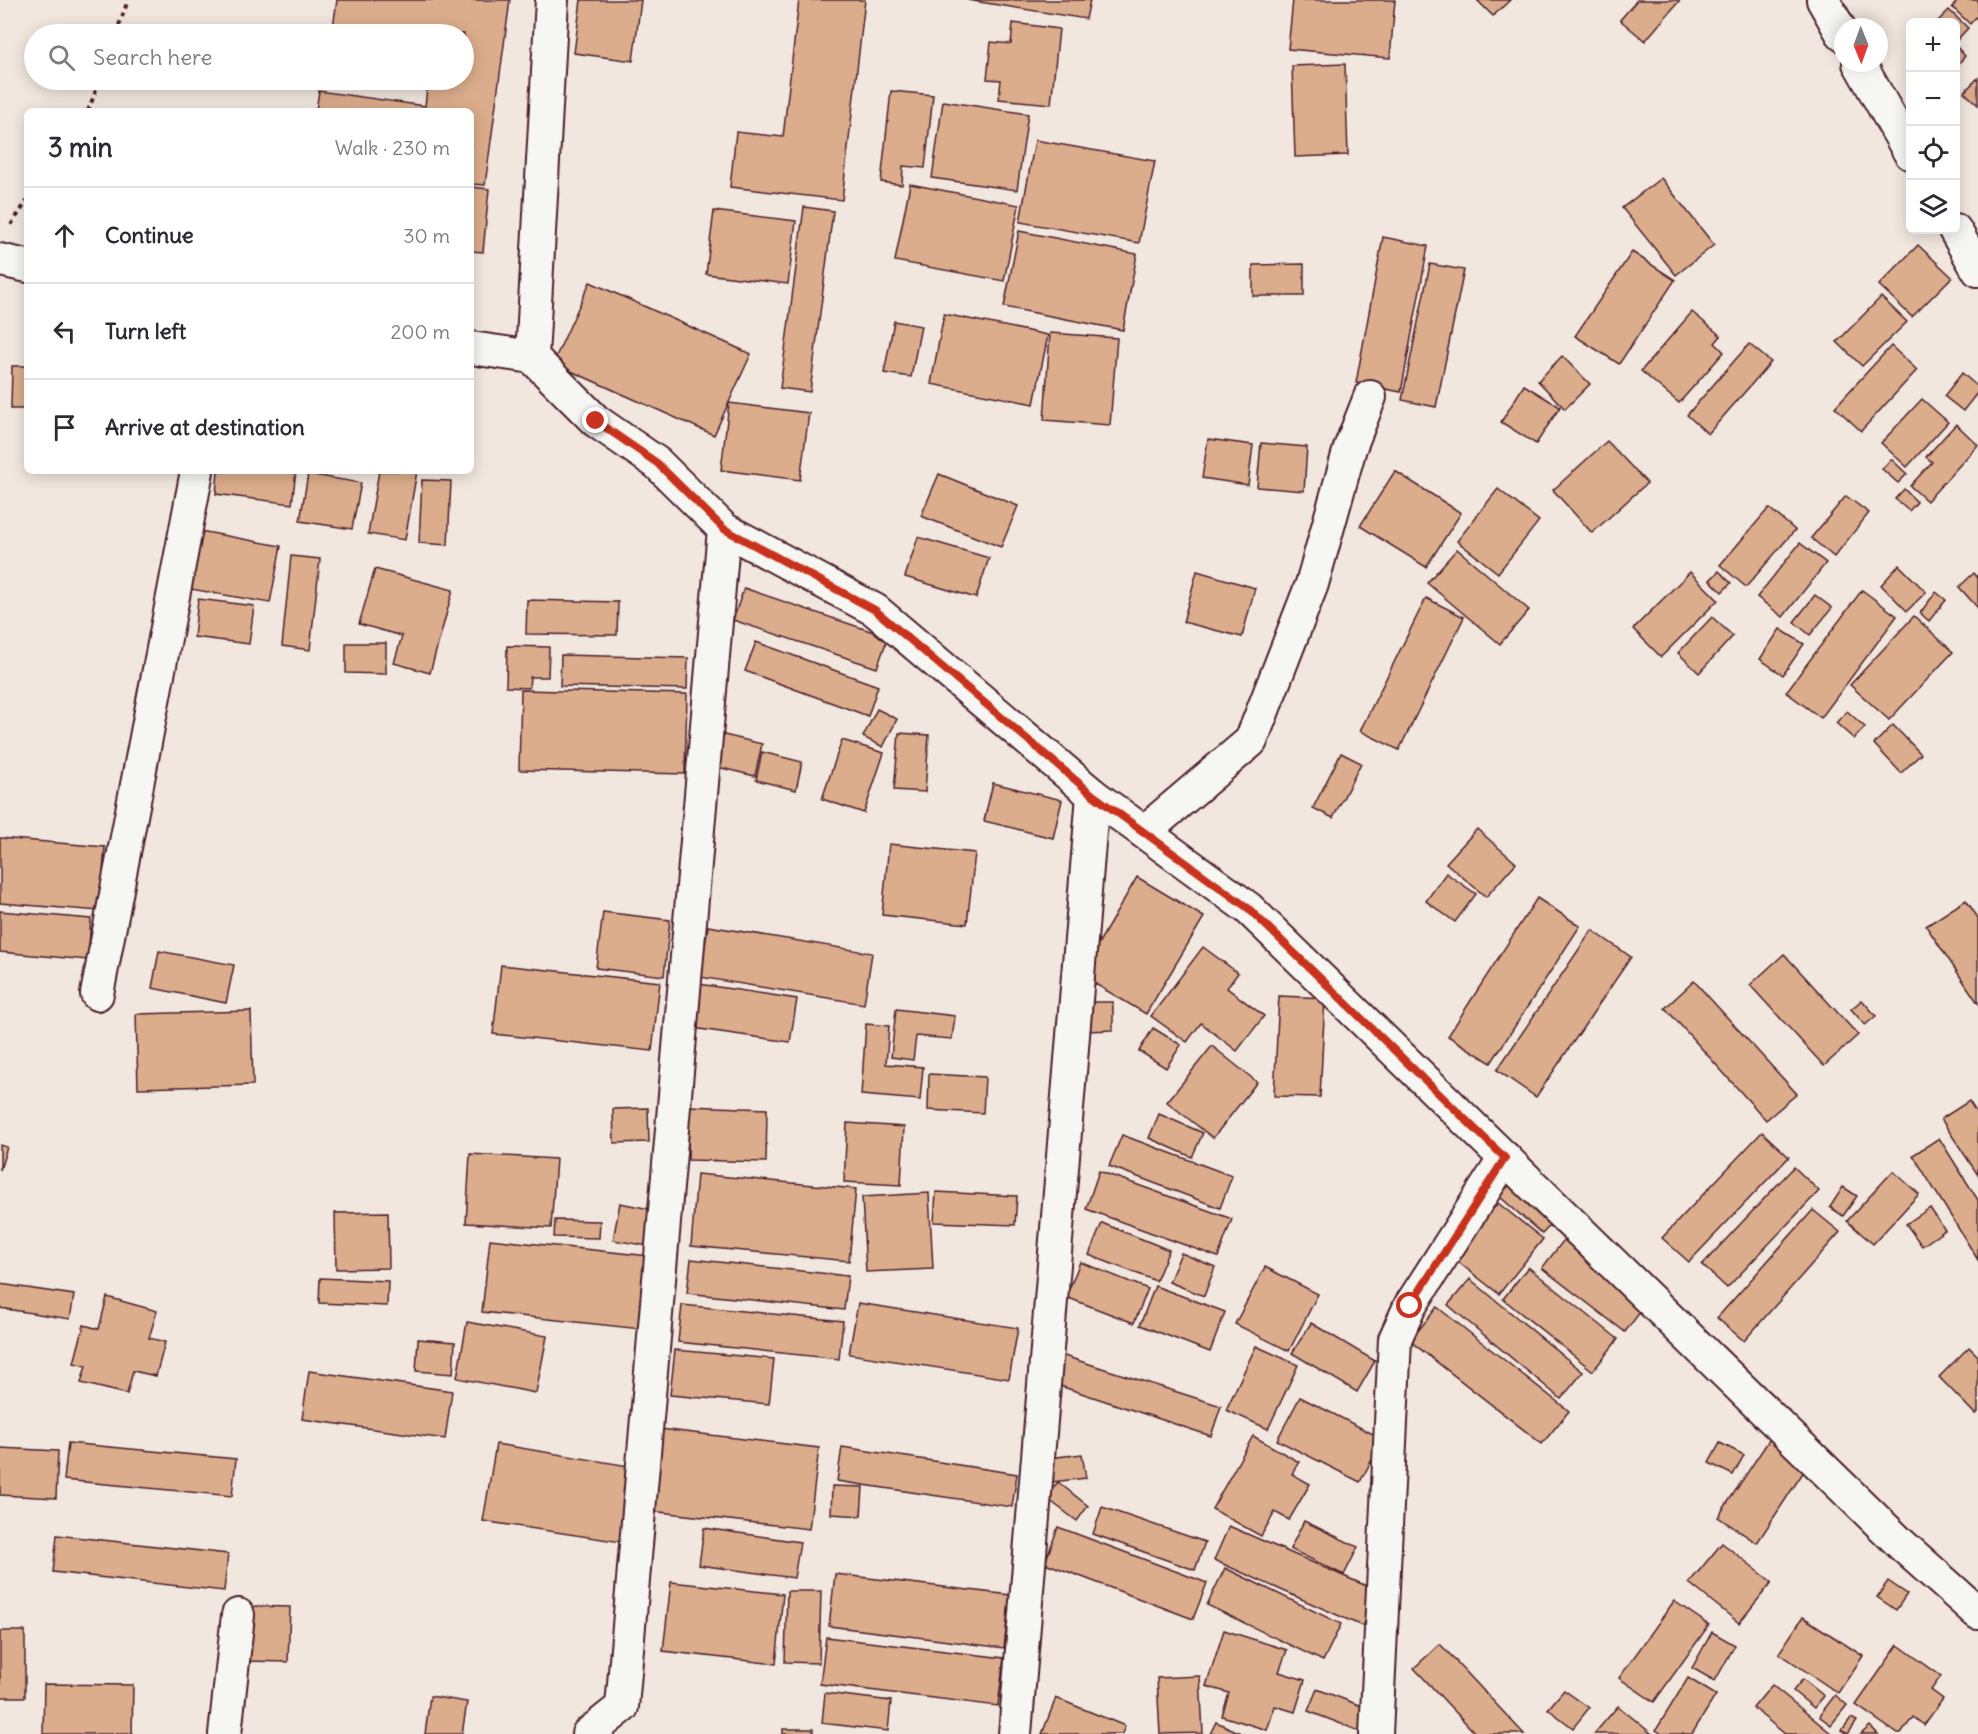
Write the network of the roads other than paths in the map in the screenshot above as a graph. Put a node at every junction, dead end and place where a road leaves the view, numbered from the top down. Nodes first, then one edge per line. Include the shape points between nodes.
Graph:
1 (552, 0) edge
2 (1823, 0) edge
3 (1834, 19) edge
4 (1864, 72) edge
5 (1906, 144) edge
6 (1957, 234) edge
7 (0, 260) edge
8 (24, 265) edge
9 (1978, 270) edge
10 (474, 348) edge
11 (532, 357) junction
12 (1370, 397) dead end
13 (196, 474) edge
14 (724, 529) junction
15 (1093, 795) junction
16 (1144, 832) junction
17 (98, 994) dead end
18 (1505, 1158) junction
19 (1978, 1613) edge
20 (238, 1615) dead end
21 (225, 1734) edge
22 (588, 1734) edge
23 (1016, 1734) edge
24 (1377, 1734) edge

1 - 11 street
2 - 3 street
4 - 5 street
6 - 9 street
7 - 8 street
10 - 11 street
11 - 14 street via 596,421 657,463
12 - 16 street via 1350,448 1312,584 1251,741
13 - 17 street
14 - 15 street via 875,610
14 - 22 street via 622,1707
15 - 16 street
15 - 23 street
16 - 18 street via 1248,908
18 - 19 street via 1902,1545
18 - 24 street via 1410,1306 1395,1339
20 - 21 street

